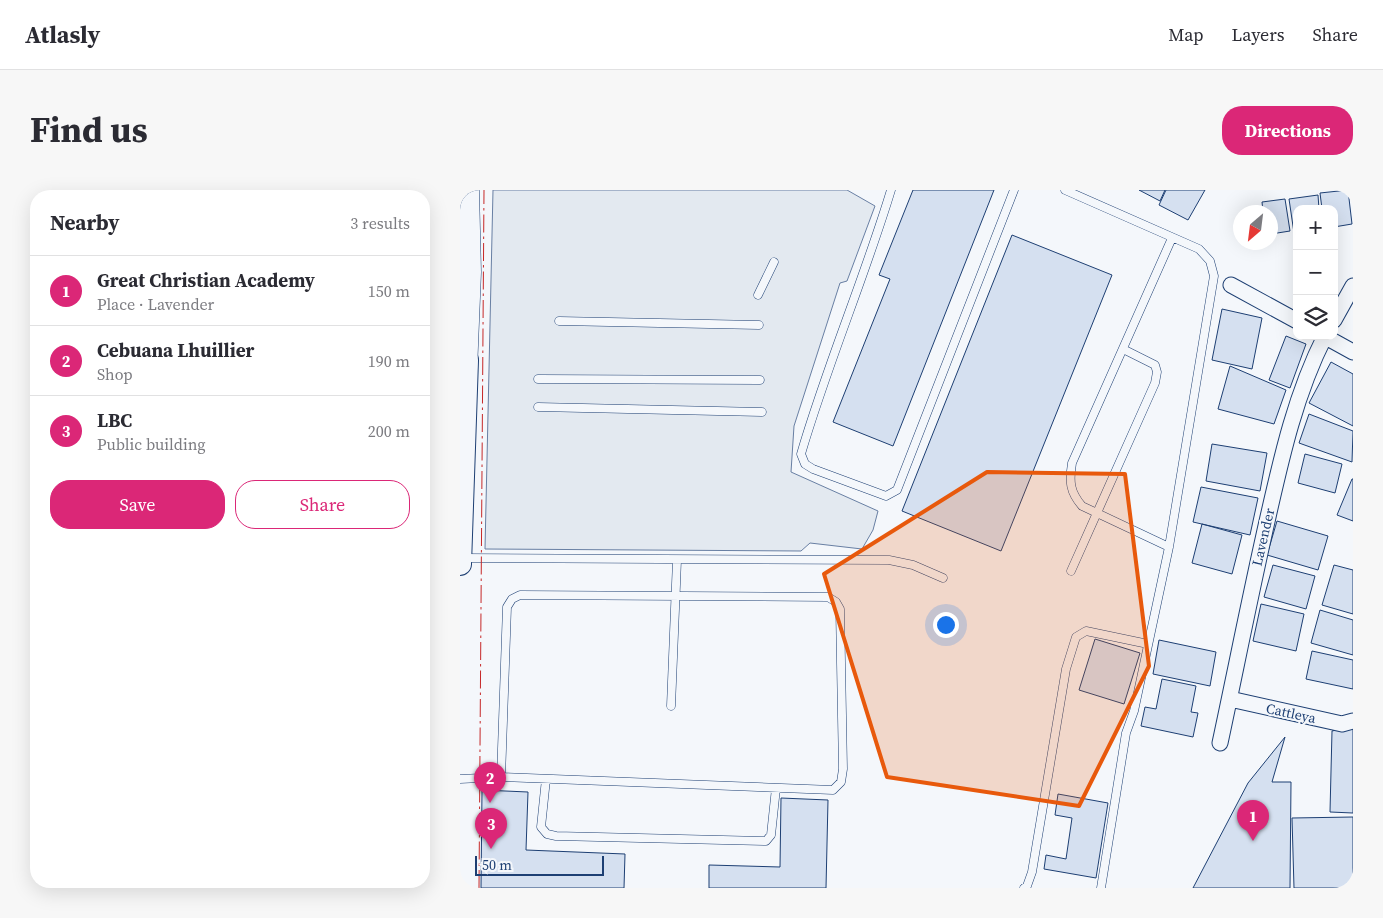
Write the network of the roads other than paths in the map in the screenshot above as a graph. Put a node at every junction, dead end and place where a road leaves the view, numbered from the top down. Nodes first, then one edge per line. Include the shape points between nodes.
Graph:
1 (465, 190) edge
2 (474, 190) edge
3 (890, 190) edge
4 (1014, 190) edge
5 (1066, 190) edge
6 (1172, 238) junction
7 (774, 262) dead end
8 (1231, 285) dead end
9 (1353, 286) edge
10 (758, 295) dead end
11 (1338, 313) edge
12 (1293, 319) edge
13 (559, 321) dead end
14 (759, 325) dead end
15 (1323, 340) edge
16 (1332, 340) edge
17 (1123, 349) junction
18 (1353, 352) edge
19 (460, 379) edge
20 (538, 380) dead end
21 (760, 380) dead end
22 (538, 408) dead end
23 (762, 412) dead end
24 (1096, 515) junction
25 (1169, 547) junction
26 (460, 558) edge
27 (677, 560) junction
28 (460, 564) edge
29 (1071, 571) dead end
30 (943, 578) dead end
31 (676, 595) junction
32 (1148, 644) junction
33 (1230, 700) junction
34 (671, 706) dead end
35 (1353, 721) edge
36 (1220, 743) dead end
37 (501, 777) junction
38 (460, 778) edge
39 (546, 779) junction
40 (776, 788) junction
41 (1024, 888) edge
42 (1102, 888) edge

1 - 19 highway via 468,272 464,370
2 - 26 main road
3 - 4 lane via 876,239 820,389 801,454 805,464 813,469 886,496 896,490
5 - 6 lane
6 - 17 lane
6 - 25 lane via 1199,249 1210,261 1214,276
7 - 10 lane
8 - 12 street
9 - 11 street
13 - 14 lane
15 - 33 street, Lavender via 1287,434 1243,626
16 - 18 street
17 - 24 lane via 1072,463 1069,481 1073,496
17 - 24 lane via 1147,359 1155,365 1157,372
20 - 21 lane
22 - 23 lane
24 - 25 lane
24 - 29 lane
25 - 32 lane
26 - 27 lane
26 - 28 main road
27 - 30 lane via 890,560 913,565
27 - 31 lane
31 - 34 lane
31 - 37 lane via 520,595 512,598 507,607
31 - 40 lane via 828,597 840,609 841,782 833,790
32 - 41 lane via 1086,631 1076,637 1066,669 1032,872
32 - 42 lane via 1126,733
33 - 35 street, Cattleya via 1342,724
33 - 36 street, Lavender
37 - 38 lane
37 - 39 lane
39 - 40 lane
39 - 40 lane via 541,827 547,834 556,836 766,841 771,835

